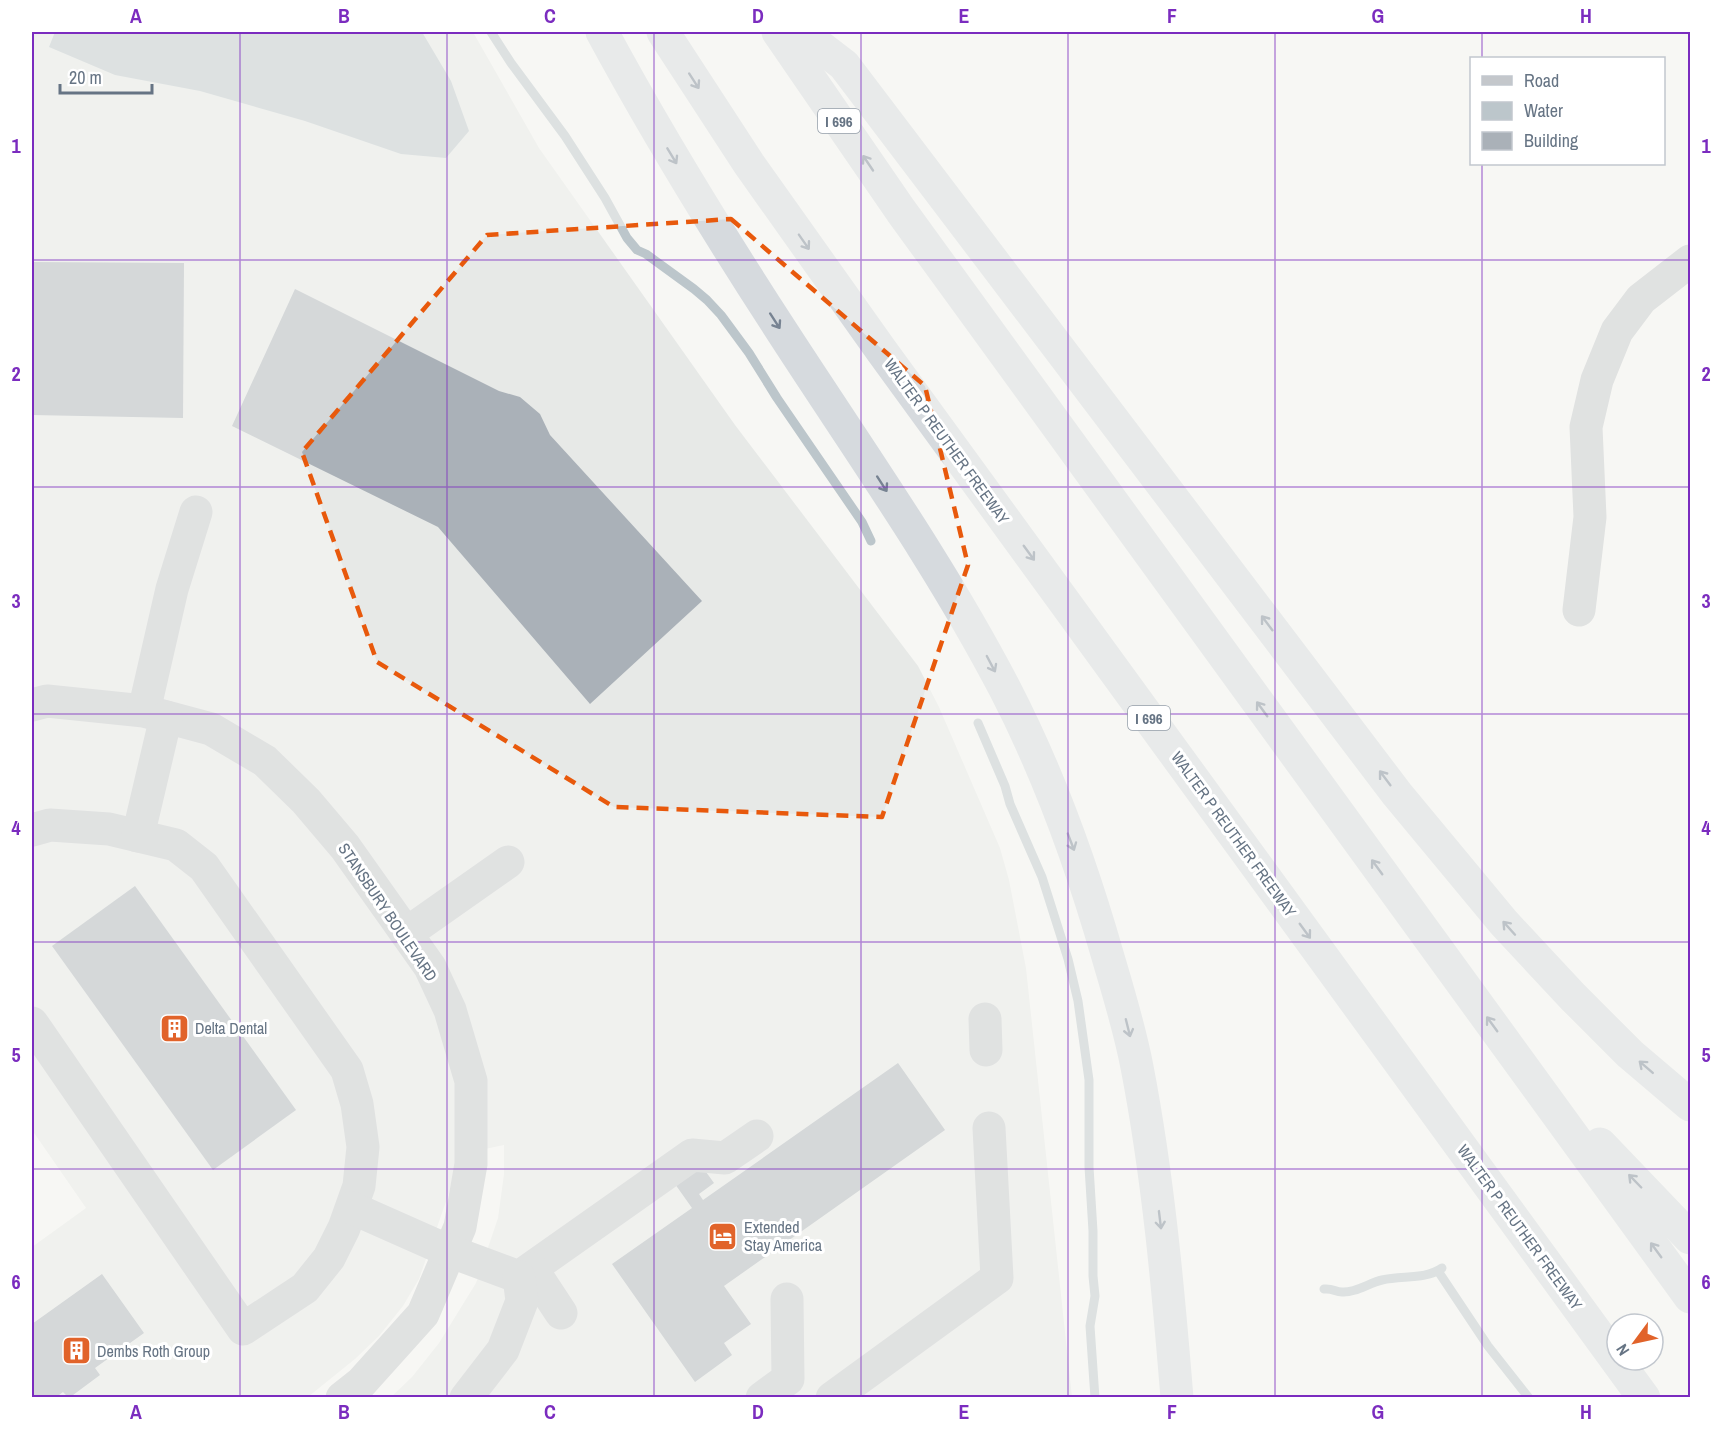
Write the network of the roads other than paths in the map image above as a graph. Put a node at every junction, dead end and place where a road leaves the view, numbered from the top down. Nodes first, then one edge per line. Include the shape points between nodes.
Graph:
1 (603, 32) edge
2 (663, 32) edge
3 (778, 32) edge
4 (801, 32) edge
5 (1690, 261) edge
6 (196, 512) dead end
7 (1579, 610) dead end
8 (32, 705) edge
9 (155, 714) junction
10 (32, 830) edge
11 (138, 836) junction
12 (508, 862) dead end
13 (407, 933) junction
14 (32, 1023) edge
15 (1516, 1058) junction
16 (1690, 1105) edge
17 (757, 1136) dead end
18 (983, 1152) dead end
19 (352, 1208) junction
20 (1690, 1238) edge
21 (449, 1251) junction
22 (525, 1273) junction
23 (1690, 1297) edge
24 (787, 1299) dead end
25 (561, 1313) dead end
26 (342, 1398) edge
27 (466, 1398) edge
28 (762, 1398) edge
29 (832, 1398) edge
30 (1177, 1398) edge
31 (1644, 1398) edge

1 -> 30 highway via 704,210 963,612 1030,742 1092,899 1136,1062 1166,1263
2 -> 31 highway, WALTER P REUTHER FREEWAY / I 696 via 749,164 881,351
15 -> 3 highway, I 696 via 908,221
16 -> 4 highway via 1630,1054 1504,923 1286,649 844,65
5 - 7 street via 1641,299 1617,330 1597,380 1586,427 1590,517
6 - 9 street via 172,590
8 - 9 street, STANSBURY BOULEVARD via 47,701
9 - 11 street
9 - 13 street, STANSBURY BOULEVARD via 211,729 265,761 345,847
10 - 11 street via 50,825 109,829
11 - 19 street via 176,845 204,867 347,1070 363,1147
12 - 13 street
13 - 21 street, STANSBURY BOULEVARD via 430,967 450,1010 471,1082 471,1164 460,1227
14 - 19 street via 243,1329 304,1288 330,1258
20 -> 15 highway
23 -> 15 highway, I 696
17 - 22 street via 725,1158 692,1155
18 - 29 street via 997,1278
19 - 21 street
21 - 22 street
21 - 26 street, STANSBURY BOULEVARD via 423,1314 362,1383
22 - 25 street
22 - 27 street via 522,1301 503,1350 501,1370
24 - 28 street via 788,1379

